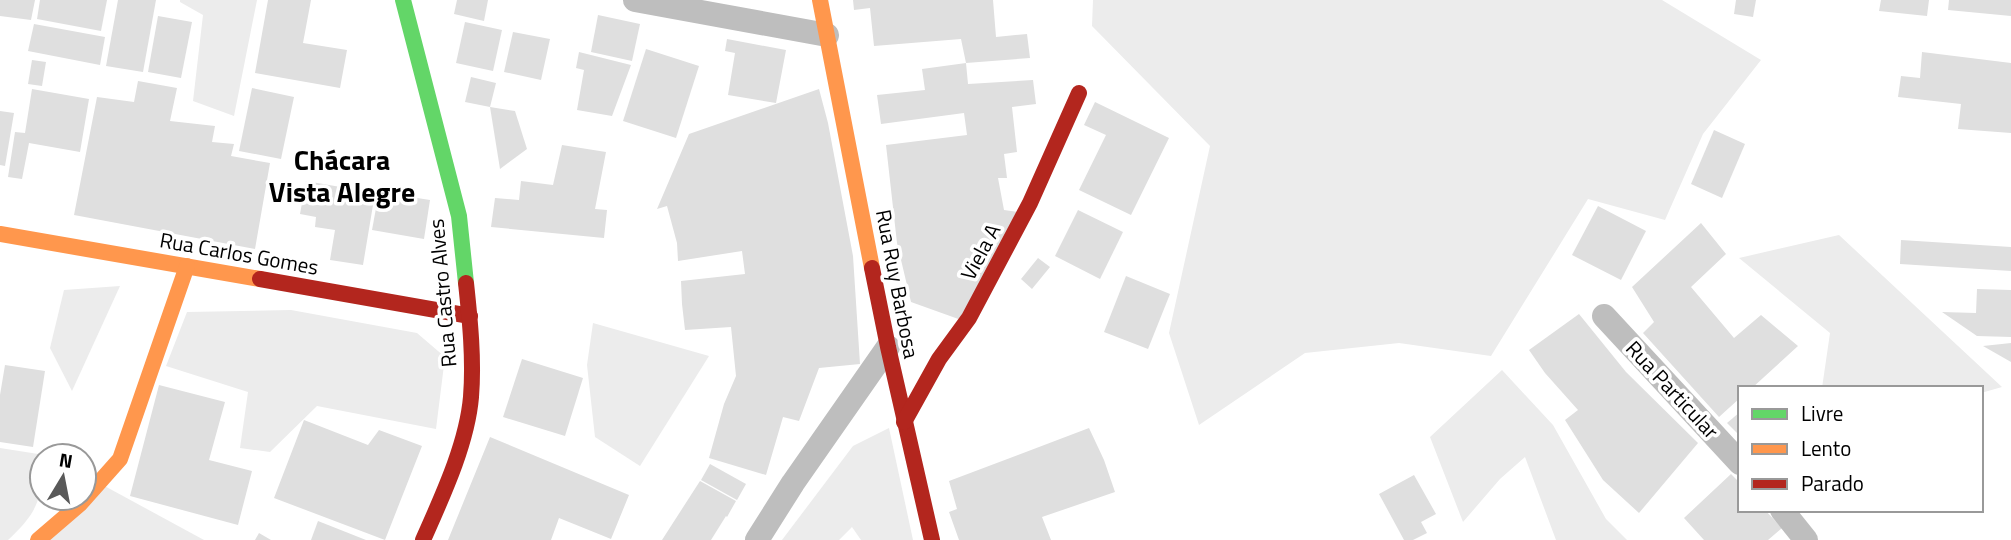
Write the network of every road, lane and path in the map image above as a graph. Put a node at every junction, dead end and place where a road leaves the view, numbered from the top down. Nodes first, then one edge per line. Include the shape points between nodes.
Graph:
1 (403, 0) edge
2 (635, 0) edge
3 (820, 0) edge
4 (827, 35) junction
5 (1079, 93) dead end
6 (0, 234) edge
7 (187, 267) junction
8 (470, 316) junction
9 (1604, 316) dead end
10 (888, 347) junction
11 (904, 422) junction
12 (1738, 461) edge
13 (1784, 512) edge
14 (38, 540) edge
15 (423, 540) edge
16 (757, 540) edge
17 (932, 540) edge
18 (1806, 540) edge

1 - 8 street, Rua Castro Alves via 459,216
2 - 4 street
3 - 4 street, Rua Ruy Barbosa
4 - 10 street, Rua Ruy Barbosa
5 - 11 street, Viela A via 1030,203 969,318 939,359
6 - 7 street, Rua Carlos Gomes
7 - 8 street, Rua Carlos Gomes
7 - 14 street via 120,459 80,504
8 - 15 street, Rua Castro Alves via 471,397 465,430
9 - 12 street, Rua Particular
10 - 11 street, Rua Ruy Barbosa
10 - 16 street
11 - 17 street, Rua Ruy Barbosa
13 - 18 street

